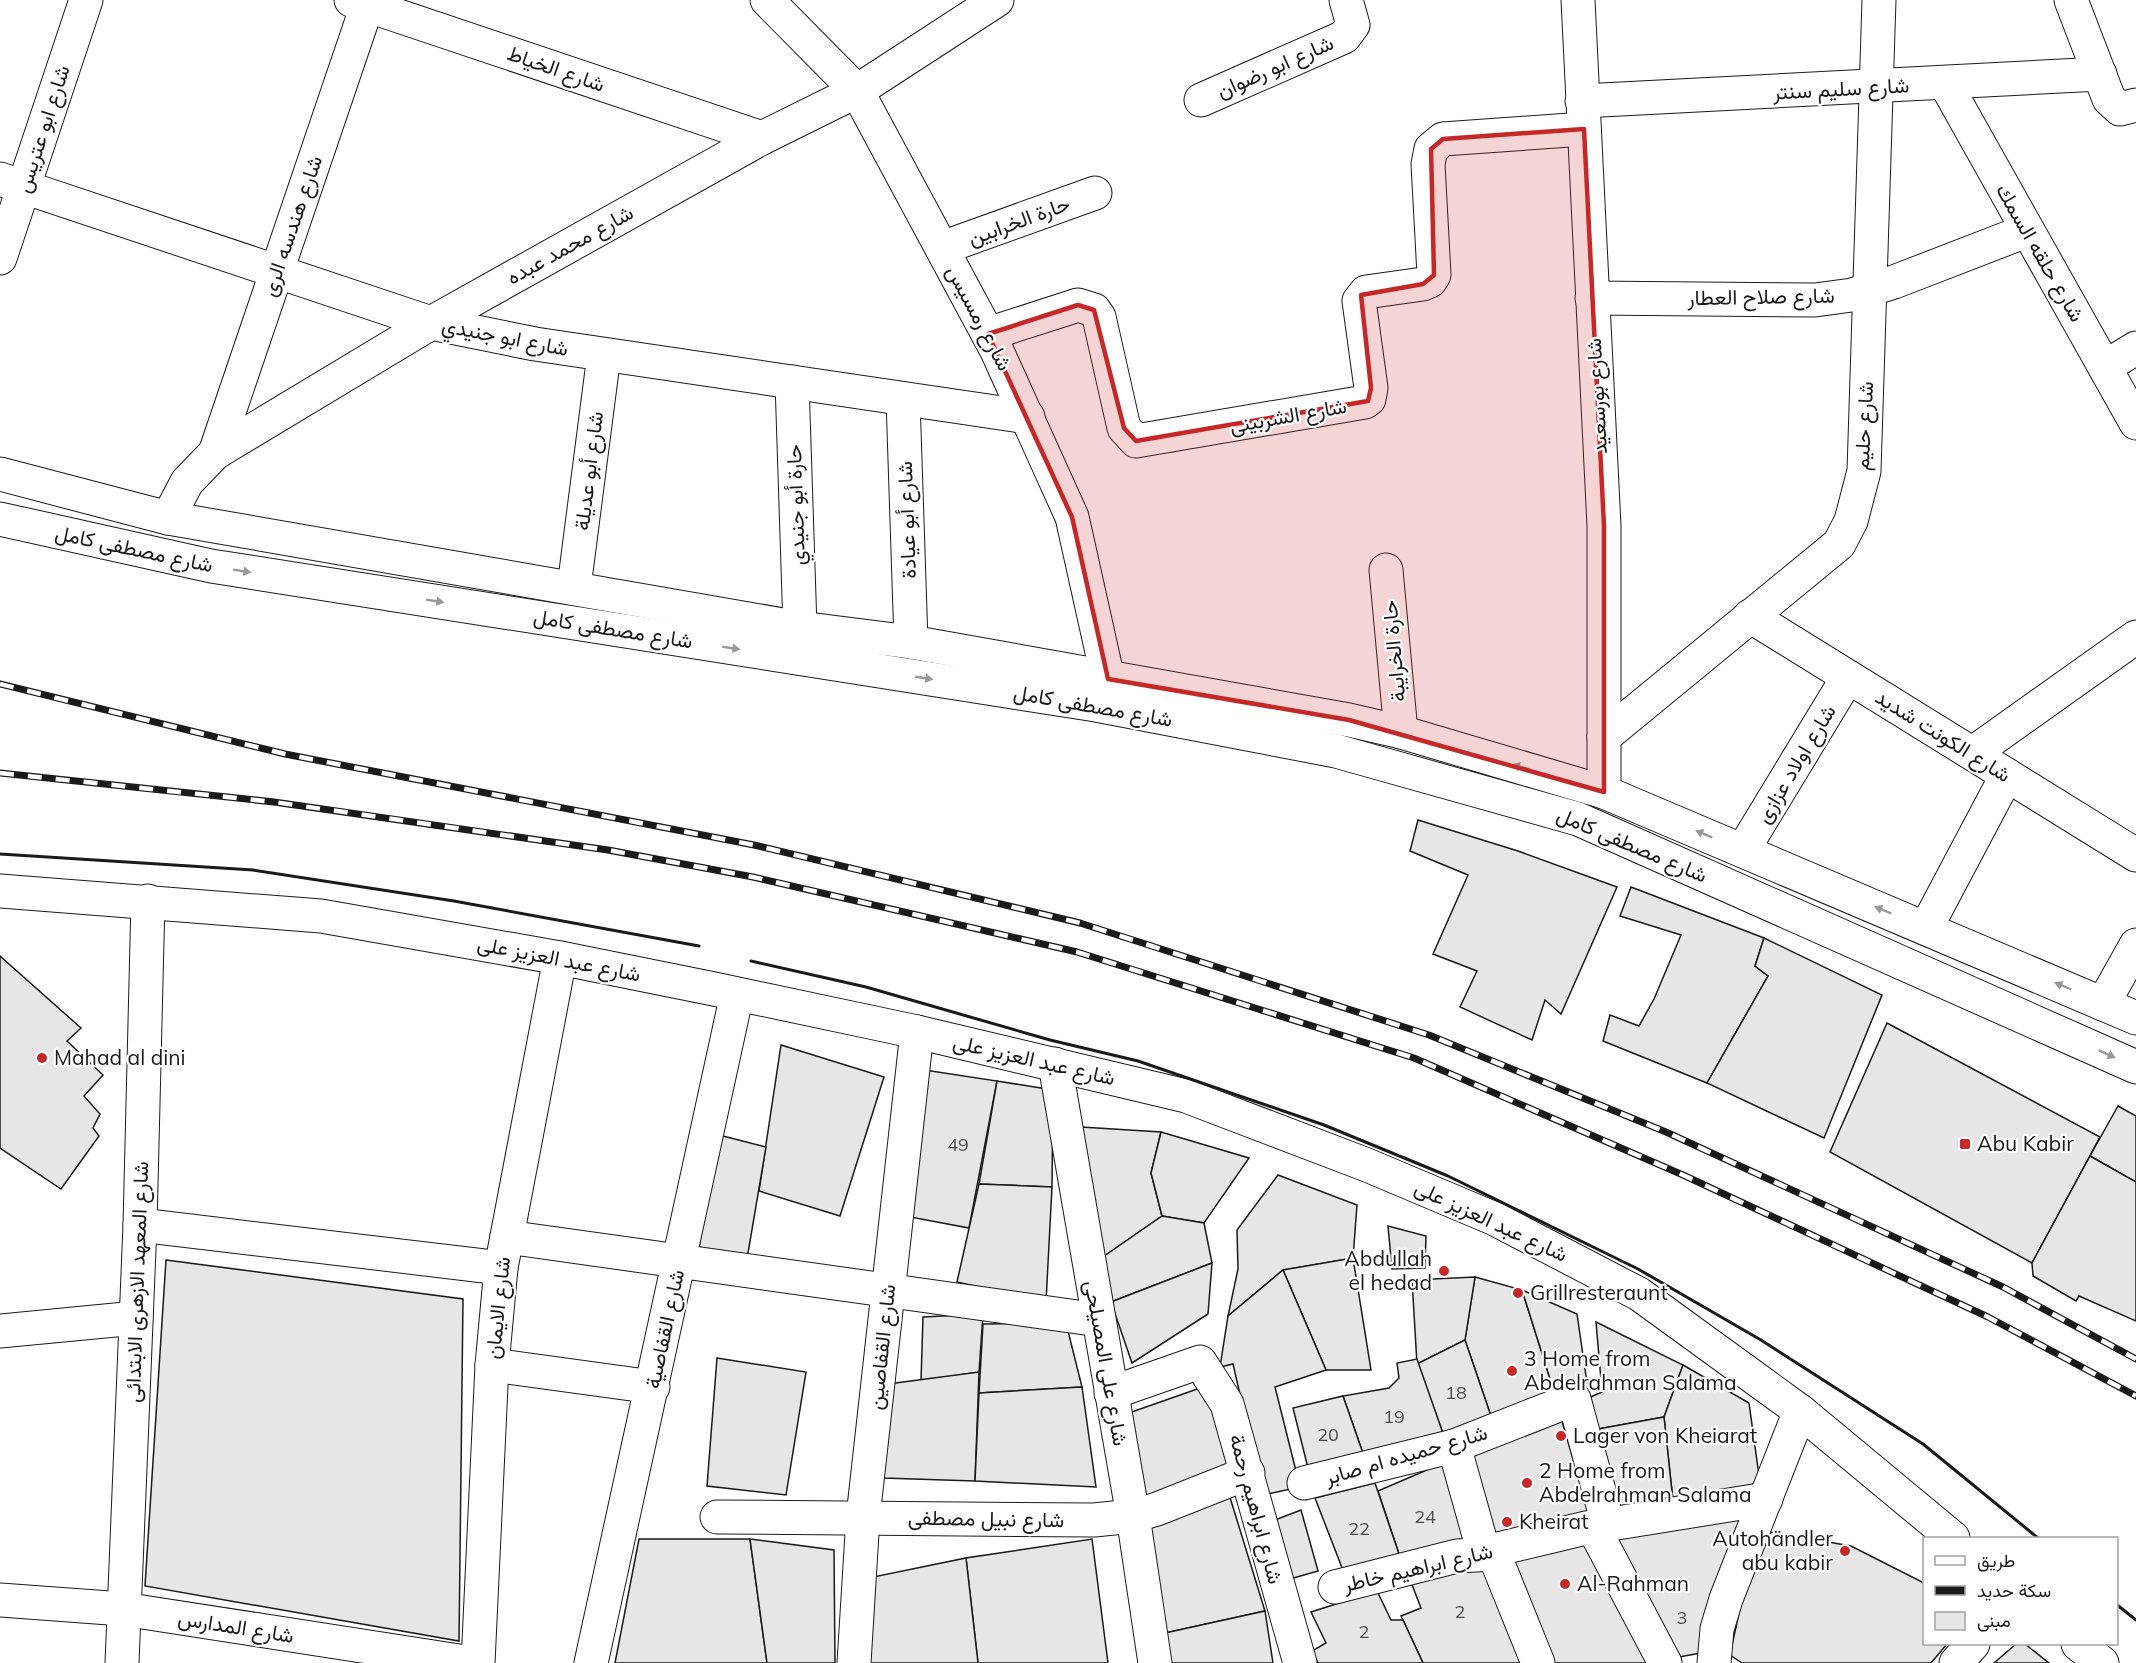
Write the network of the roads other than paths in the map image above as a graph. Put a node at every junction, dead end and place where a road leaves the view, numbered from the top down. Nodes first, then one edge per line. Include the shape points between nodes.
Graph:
1 (86, 0) edge
2 (767, 0) edge
3 (997, 0) edge
4 (1346, 0) edge
5 (1578, 0) edge
6 (1879, 0) edge
7 (2072, 0) edge
8 (362, 2) edge
9 (2100, 74) junction
10 (1945, 83) junction
11 (1875, 87) junction
12 (857, 92) junction
13 (1201, 100) dead end
14 (2135, 105) edge
15 (1583, 115) junction
16 (762, 138) junction
17 (12, 183) edge
18 (1095, 193) dead end
19 (2026, 231) junction
20 (942, 249) junction
21 (0, 258) edge
22 (277, 271) junction
23 (1869, 291) junction
24 (1592, 298) junction
25 (430, 323) junction
26 (988, 334) junction
27 (2136, 348) edge
28 (604, 355) junction
29 (2105, 368) junction
30 (792, 382) junction
31 (903, 399) junction
32 (1028, 417) junction
33 (2136, 423) edge
34 (215, 453) junction
35 (0, 474) edge
36 (168, 518) junction
37 (0, 519) edge
38 (1386, 570) dead end
39 (574, 587) junction
40 (1750, 616) junction
41 (800, 628) junction
42 (2136, 638) edge
43 (911, 642) junction
44 (1848, 677) junction
45 (1108, 679) junction
46 (1401, 732) junction
47 (1604, 737) junction
48 (1972, 753) junction
49 (2007, 775) junction
50 (1604, 792) junction
51 (1743, 850) junction
52 (2136, 855) edge
53 (0, 891) edge
54 (148, 901) junction
55 (1926, 928) junction
56 (2136, 945) edge
57 (560, 958) junction
58 (737, 994) junction
59 (2103, 1004) junction
60 (2136, 1018) edge
61 (917, 1032) junction
62 (1055, 1064) junction
63 (2136, 1067) edge
64 (140, 1226) junction
65 (504, 1252) junction
66 (679, 1261) junction
67 (888, 1290) junction
68 (136, 1318) junction
69 (1099, 1320) junction
70 (0, 1331) edge
71 (492, 1365) junction
72 (653, 1387) junction
73 (1111, 1393) junction
74 (1800, 1411) junction
75 (1454, 1446) junction
76 (1248, 1473) junction
77 (1304, 1483) dead end
78 (1766, 1499) junction
79 (1133, 1516) junction
80 (717, 1517) dead end
81 (863, 1517) junction
82 (1600, 1525) junction
83 (1951, 1537) edge
84 (1489, 1554) junction
85 (1335, 1587) dead end
86 (0, 1600) edge
87 (123, 1610) junction
88 (1971, 1645) edge
89 (2079, 1645) edge
90 (1713, 1662) edge
91 (122, 1663) edge
92 (471, 1663) edge
93 (478, 1663) edge
94 (591, 1663) edge
95 (854, 1663) edge
96 (1155, 1663) edge
97 (1300, 1663) edge
98 (1538, 1663) edge
99 (1665, 1663) edge
100 (1956, 1663) edge
101 (2102, 1663) edge

1 - 17 street, شارع ابو عتريس
2 - 12 street, شارع رمسيس
3 - 12 street, شارع محمد عبده
4 - 13 street, شارع ابو رضوان via 1353,26 1344,37
5 - 15 street, شارع بورسعيد
6 - 11 street, شارع حليم
7 - 9 street
8 - 16 street, شارع الخياط
8 - 22 street, شارع هندسه الرى
9 - 10 street, شارع سليم سنتر
9 - 14 street via 2113,106 2120,109
10 - 11 street, شارع سليم سنتر
10 - 19 street, شارع حلقه السمك
11 - 15 street, شارع سليم سنتر
11 - 23 street, شارع حليم
12 - 16 street, شارع محمد عبده
12 - 20 street, شارع رمسيس
15 - 24 street, شارع بورسعيد
15 - 26 street, شارع الشربينى via 1443,139 1431,149 1428,164 1434,275 1423,284 1361,296 1371,388 1365,402 1136,441 1124,428 1099,317 1094,310 1078,305
16 - 25 street, شارع محمد عبده
17 - 21 street, شارع ابو عتريس
17 - 22 street, شارع ابو جنيدي
18 - 20 street, حارة الخرابين
19 - 23 street, شارع صلاح العطار
19 - 29 street, شارع حلقه السمك
20 - 26 street, شارع رمسيس
22 - 25 street, شارع ابو جنيدي
22 - 34 street, شارع هندسه الرى
23 - 24 street, شارع صلاح العطار via 1815,300
23 - 40 street, شارع حليم via 1864,471 1851,521 1839,544
24 - 47 street, شارع بورسعيد via 1604,526
25 - 28 street, شارع ابو جنيدي
25 - 34 street, شارع محمد عبده
26 - 32 street, شارع رمسيس
27 - 29 street
28 - 30 street, شارع ابو جنيدي
28 - 39 street, شارع أبو عديلة
29 - 33 street, شارع حلقه السمك
30 - 31 street, شارع ابو جنيدي
30 - 41 street, حارة أبو جنيدي
31 - 32 street, شارع ابو جنيدي
31 - 43 street, شارع أبو عيادة
32 - 45 street, شارع رمسيس via 1072,518
34 - 36 street, شارع محمد عبده via 187,482
35 - 36 street, شارع مصطفى كامل
36 - 39 street, شارع مصطفى كامل
37 -> 63 street, شارع مصطفى كامل via 211,566 1095,705 1336,751 1578,819
38 - 46 street, حارة الخرايبة
39 - 41 street, شارع مصطفى كامل
40 - 44 street, شارع الكونت شديد
40 - 47 street, شارع حليم
41 - 43 street, شارع مصطفى كامل
42 - 48 street
43 - 45 street, شارع مصطفى كامل
44 - 48 street, شارع الكونت شديد
44 - 51 street, شارع اولاد عزازى
45 - 46 street, شارع مصطفى كامل
50 -> 46 street, شارع مصطفى كامل
47 - 50 street, شارع بورسعيد
48 - 49 street, شارع الكونت شديد
49 - 52 street, شارع الكونت شديد
49 - 55 street
51 -> 50 street, شارع مصطفى كامل
55 -> 51 street, شارع مصطفى كامل
53 - 54 street, شارع عبد العزيز على
54 - 57 street, شارع عبد العزيز على via 321,916
54 - 64 street, شارع المعهد الازهرى الابتدائى
59 -> 55 street, شارع مصطفى كامل
56 - 59 street
57 - 58 street, شارع عبد العزيز على
57 - 65 street, شارع الايمان
58 - 61 street, شارع عبد العزيز على
58 - 66 street, شارع القفاصية
59 - 60 street, شارع مصطفى كامل
61 - 62 street, شارع عبد العزيز على
61 - 67 street, شارع القفاصين
62 - 69 street, شارع على المصيلحى
62 - 74 street, شارع عبد العزيز على via 1186,1096 1368,1165 1495,1219 1639,1294
64 - 65 street
64 - 68 street, شارع المعهد الازهرى الابتدائى
65 - 66 street
65 - 71 street, شارع الايمان
66 - 67 street
66 - 72 street, شارع القفاصية
67 - 69 street
67 - 81 street, شارع القفاصين
68 - 70 street
68 - 87 street, شارع المعهد الازهرى الابتدائى
69 - 73 street, شارع على المصيلحى
71 - 72 street
71 - 93 street, شارع الايمان
72 - 94 street, شارع القفاصية
73 - 76 street, شارع ابراهيم رحمة via 1200,1362 1227,1404
73 - 79 street, شارع على المصيلحى
74 - 78 street
74 - 83 street, شارع عبد العزيز على
75 - 77 street, شارع حميده ام صابر
75 - 82 street, شارع حميده ام صابر via 1574,1400
75 - 84 street
76 - 79 street, شارع نبيل مصطفى
76 - 97 street, شارع ابراهيم رحمة
78 - 82 street, شارع ابراهيم خاطر
78 - 90 street via 1726,1599
79 - 81 street, شارع نبيل مصطفى via 1094,1520
79 - 96 street, شارع على المصيلحى
80 - 81 street, شارع نبيل مصطفى
81 - 95 street, شارع القفاصين
82 - 84 street, شارع ابراهيم خاطر
82 - 99 street
84 - 85 street, شارع ابراهيم خاطر via 1457,1556
84 - 98 street
86 - 87 street, شارع المدارس
87 - 91 street, شارع المعهد الازهرى الابتدائى
87 - 92 street, شارع المدارس
88 - 100 street
89 - 101 street

